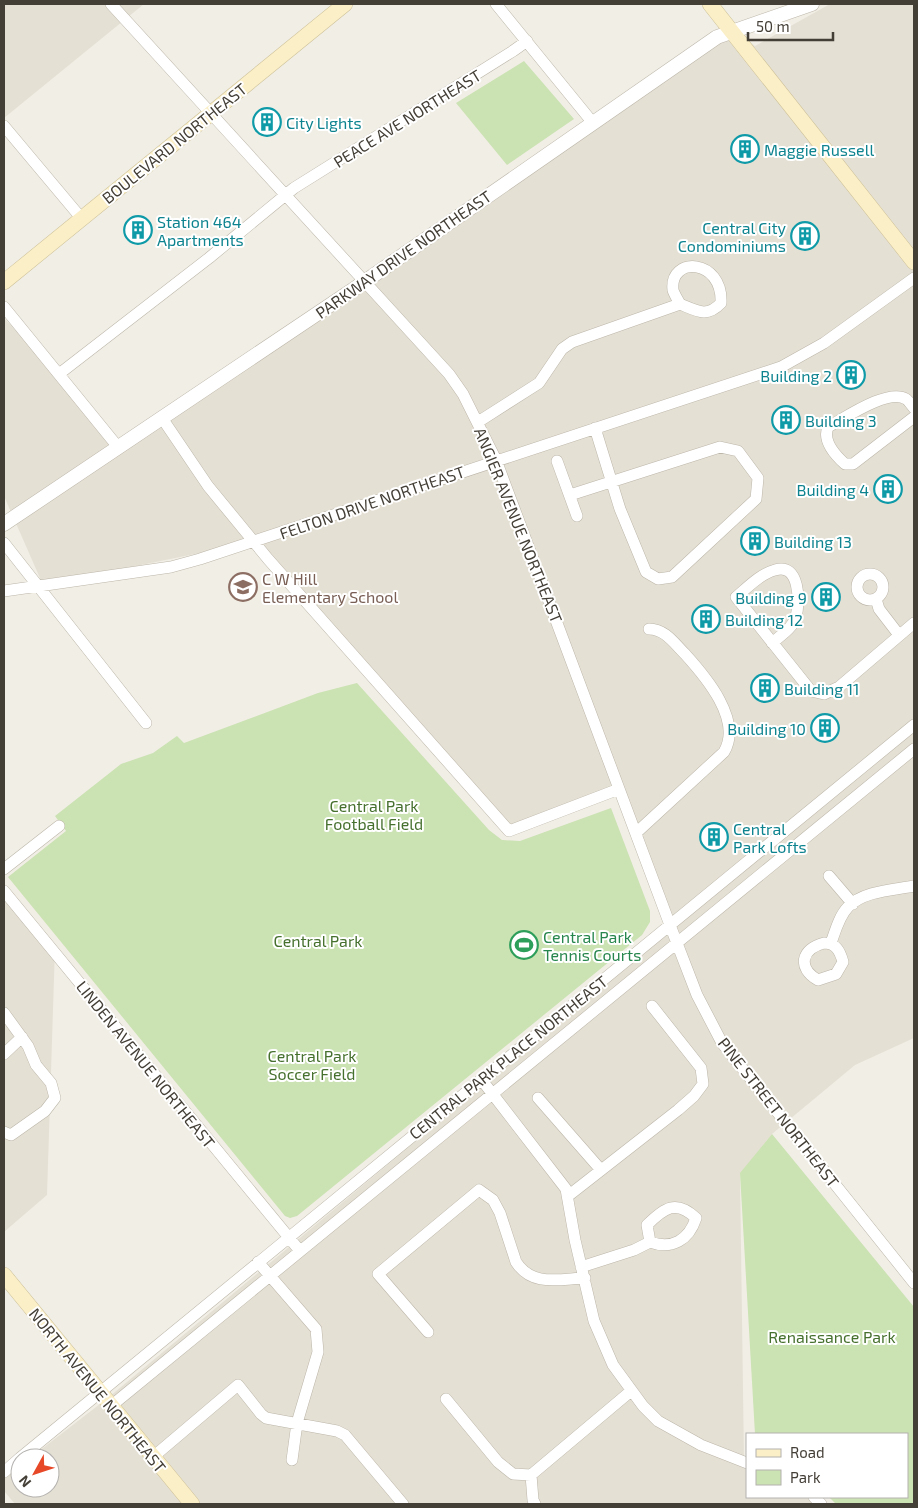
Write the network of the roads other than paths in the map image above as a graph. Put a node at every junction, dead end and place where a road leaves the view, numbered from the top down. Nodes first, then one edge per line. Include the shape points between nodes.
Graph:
1 (112, 4) edge
2 (345, 4) edge
3 (496, 4) edge
4 (710, 4) edge
5 (812, 4) edge
6 (732, 31) junction
7 (527, 41) junction
8 (211, 113) junction
9 (593, 122) junction
10 (5, 130) edge
11 (286, 195) junction
12 (82, 219) junction
13 (914, 262) edge
14 (914, 278) edge
15 (365, 281) junction
16 (4, 282) edge
17 (680, 304) junction
18 (4, 307) edge
19 (59, 374) junction
20 (914, 408) edge
21 (162, 418) junction
22 (914, 418) edge
23 (478, 422) junction
24 (595, 428) junction
25 (118, 447) junction
26 (496, 460) junction
27 (557, 461) dead end
28 (611, 481) junction
29 (570, 495) junction
30 (577, 516) dead end
31 (4, 524) edge
32 (253, 542) junction
33 (4, 543) edge
34 (37, 585) junction
35 (4, 590) edge
36 (876, 600) dead end
37 (914, 623) edge
38 (649, 629) dead end
39 (899, 635) junction
40 (772, 643) junction
41 (146, 723) dead end
42 (914, 725) edge
43 (914, 748) edge
44 (619, 789) junction
45 (60, 826) dead end
46 (636, 833) junction
47 (4, 870) edge
48 (829, 876) dead end
49 (914, 886) edge
50 (4, 891) edge
51 (853, 904) junction
52 (670, 924) junction
53 (677, 942) junction
54 (831, 943) dead end
55 (652, 1006) dead end
56 (4, 1013) edge
57 (22, 1037) junction
58 (4, 1054) edge
59 (481, 1079) junction
60 (493, 1093) junction
61 (538, 1098) dead end
62 (4, 1132) edge
63 (601, 1170) junction
64 (568, 1196) junction
65 (288, 1237) junction
66 (650, 1242) dead end
67 (300, 1251) junction
68 (258, 1262) junction
69 (583, 1272) junction
70 (4, 1275) edge
71 (269, 1276) junction
72 (914, 1283) edge
73 (428, 1332) dead end
74 (631, 1391) junction
75 (100, 1393) junction
76 (446, 1400) dead end
77 (111, 1406) junction
78 (297, 1424) junction
79 (32, 1448) edge
80 (153, 1457) junction
81 (292, 1460) dead end
82 (746, 1463) edge
83 (531, 1475) junction
84 (192, 1504) edge
85 (403, 1504) edge
86 (536, 1504) edge

1 - 8 street, ANGIER AVENUE NORTHEAST
2 - 8 main road, BOULEVARD NORTHEAST
3 - 7 street
4 - 6 main road
5 - 6 street, PARKWAY DRIVE NORTHEAST
6 - 9 street, PARKWAY DRIVE NORTHEAST via 717,37
6 - 13 main road
7 - 9 street
7 - 11 street, PEACE AVE NORTHEAST
8 - 11 street, ANGIER AVENUE NORTHEAST
8 - 12 main road, BOULEVARD NORTHEAST
9 - 15 street, PARKWAY DRIVE NORTHEAST
10 - 12 street
11 - 15 street, ANGIER AVENUE NORTHEAST
11 - 19 street, PEACE AVE NORTHEAST
12 - 16 main road, BOULEVARD NORTHEAST
14 - 24 street, FELTON DRIVE NORTHEAST via 824,344 782,367
15 - 21 street, PARKWAY DRIVE NORTHEAST
15 - 23 street, ANGIER AVENUE NORTHEAST via 449,374
17 - 17 street via 709,313 721,303 722,292 710,272 700,266 680,271 674,279 674,290
17 - 23 street via 572,342 562,348 539,383
18 - 19 street
19 - 25 street
20 - 22 street via 905,399 893,396 882,399 828,427 826,432 832,450 845,464 853,464
21 - 25 street, PARKWAY DRIVE NORTHEAST
21 - 32 street via 208,486
23 - 26 street, ANGIER AVENUE NORTHEAST
24 - 26 street, FELTON DRIVE NORTHEAST
24 - 28 street
25 - 31 street, PARKWAY DRIVE NORTHEAST
26 - 32 street, FELTON DRIVE NORTHEAST
26 - 44 street, ANGIER AVENUE NORTHEAST
27 - 29 street
28 - 28 street via 646,572 658,579 672,577 756,499 758,478 738,451 720,447
28 - 29 street
29 - 30 street
32 - 34 street, FELTON DRIVE NORTHEAST via 171,567
32 - 44 street via 508,831
33 - 34 street
34 - 35 street, FELTON DRIVE NORTHEAST
34 - 41 street
36 - 39 street via 888,623
37 - 39 street
38 - 46 street via 657,629 668,636 712,686 729,727 729,744
39 - 40 street via 839,687 824,694 811,691
40 - 40 street via 796,617 797,584 783,569 763,576 736,597
42 - 52 street, CENTRAL PARK PLACE NORTHEAST
43 - 53 street, CENTRAL PARK PLACE NORTHEAST
44 - 46 street, ANGIER AVENUE NORTHEAST
45 - 47 street
46 - 52 street, ANGIER AVENUE NORTHEAST
48 - 51 street
49 - 51 street via 870,894
50 - 65 street, LINDEN AVENUE NORTHEAST
51 - 54 street via 847,907
52 - 53 street, PINE STREET NORTHEAST
52 - 59 street, CENTRAL PARK PLACE NORTHEAST
53 - 60 street, CENTRAL PARK PLACE NORTHEAST
53 - 72 street, PINE STREET NORTHEAST via 697,995 722,1043
55 - 63 street via 701,1068 703,1084 694,1096
56 - 57 street
57 - 58 street
57 - 62 street via 54,1089 55,1098 45,1111 11,1135
59 - 60 street
59 - 65 street, CENTRAL PARK PLACE NORTHEAST
60 - 64 street via 543,1157
60 - 67 street, CENTRAL PARK PLACE NORTHEAST
61 - 63 street
63 - 64 street
64 - 69 street
65 - 67 street
65 - 68 street, CENTRAL PARK PLACE NORTHEAST
66 - 69 street
67 - 71 street, CENTRAL PARK PLACE NORTHEAST
68 - 71 street
68 - 75 street, CENTRAL PARK PLACE NORTHEAST
69 - 73 street via 537,1279 520,1269 500,1213 493,1200 479,1190 378,1274
69 - 74 street via 599,1336
70 - 75 main road, NORTH AVENUE NORTHEAST
71 - 77 street, CENTRAL PARK PLACE NORTHEAST
71 - 78 street via 316,1329 318,1352
74 - 82 street via 658,1421 701,1445
74 - 83 street
75 - 77 main road, NORTH AVENUE NORTHEAST
75 - 79 street, CENTRAL PARK PLACE NORTHEAST
76 - 83 street via 498,1462 514,1474
77 - 80 main road, NORTH AVENUE NORTHEAST
78 - 80 street via 266,1418 238,1385
78 - 81 street
78 - 85 street via 345,1435
80 - 84 main road, NORTH AVENUE NORTHEAST
83 - 86 street

